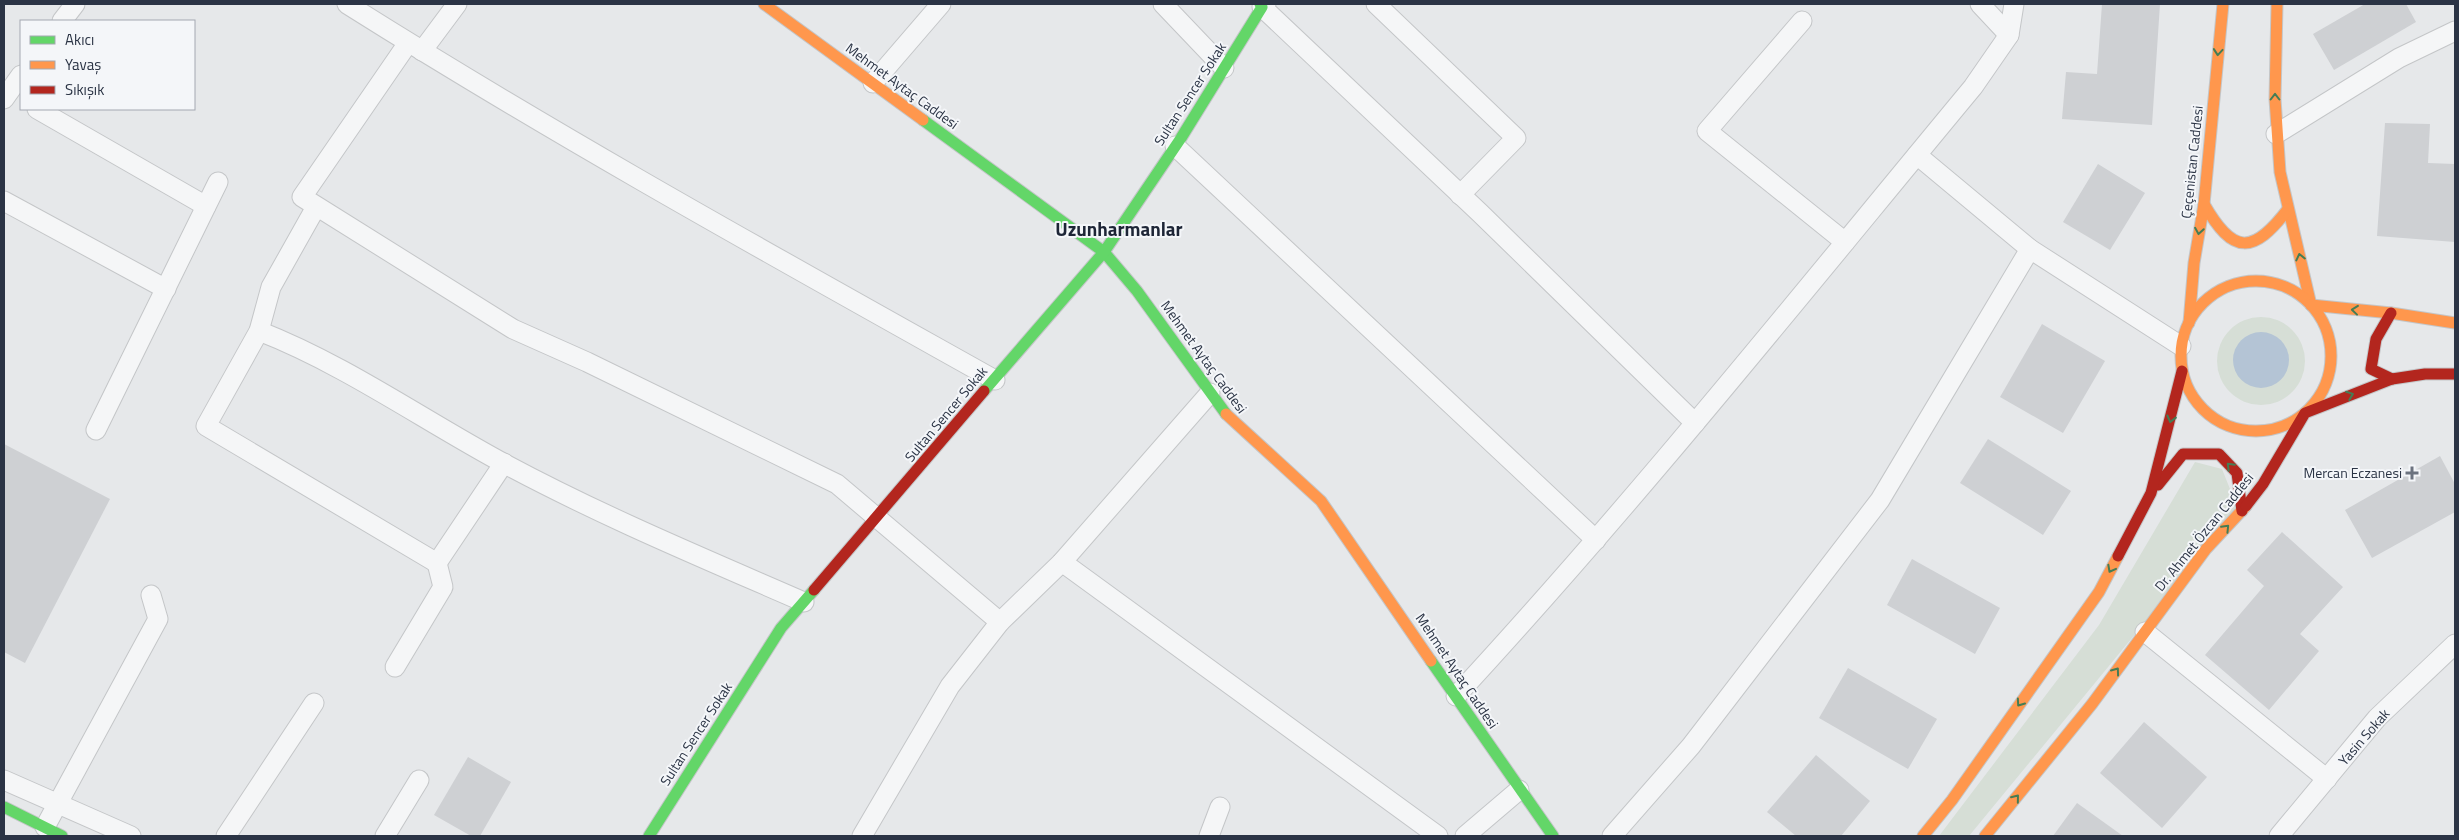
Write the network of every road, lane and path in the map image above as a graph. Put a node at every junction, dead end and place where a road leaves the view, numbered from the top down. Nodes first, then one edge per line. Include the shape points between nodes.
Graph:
1 (75, 4) edge
2 (347, 4) edge
3 (457, 4) edge
4 (764, 4) edge
5 (942, 4) edge
6 (1163, 4) edge
7 (1376, 4) edge
8 (1980, 4) edge
9 (2014, 4) edge
10 (2223, 4) edge
11 (1262, 5) edge
12 (2282, 7) edge
13 (63, 20) edge
14 (1802, 21) dead end
15 (2455, 31) edge
16 (2009, 35) junction
17 (415, 47) junction
18 (1224, 68) junction
19 (20, 78) edge
20 (873, 83) junction
21 (9, 95) edge
22 (39, 110) edge
23 (2276, 134) junction
24 (1175, 146) junction
25 (1917, 155) junction
26 (218, 182) dead end
27 (1460, 195) junction
28 (4, 201) edge
29 (2204, 204) junction
30 (206, 206) junction
31 (316, 207) junction
32 (2288, 208) junction
33 (1845, 242) junction
34 (2030, 249) junction
35 (1104, 252) junction
36 (166, 289) junction
37 (2312, 305) junction
38 (2391, 313) junction
39 (2189, 323) junction
40 (2455, 323) edge
41 (259, 331) junction
42 (2181, 346) junction
43 (2182, 371) junction
44 (2455, 374) edge
45 (2392, 379) junction
46 (995, 380) junction
47 (1210, 393) junction
48 (2305, 413) junction
49 (1695, 423) junction
50 (96, 430) dead end
51 (504, 463) junction
52 (2151, 493) junction
53 (2242, 511) junction
54 (876, 519) junction
55 (1596, 540) junction
56 (1062, 562) junction
57 (437, 563) junction
58 (151, 595) dead end
59 (804, 602) junction
60 (1000, 622) junction
61 (2145, 632) junction
62 (2455, 644) edge
63 (395, 667) dead end
64 (1456, 696) junction
65 (314, 703) dead end
66 (2327, 779) junction
67 (4, 780) edge
68 (419, 780) dead end
69 (1519, 790) junction
70 (57, 802) junction
71 (4, 807) edge
72 (1220, 807) dead end
73 (44, 827) junction
74 (62, 836) edge
75 (131, 836) edge
76 (226, 836) edge
77 (385, 836) edge
78 (649, 836) edge
79 (862, 836) edge
80 (1209, 836) edge
81 (1438, 836) edge
82 (1465, 836) edge
83 (1554, 836) edge
84 (1612, 836) edge
85 (1923, 836) edge
86 (1985, 836) edge
87 (2279, 836) edge

1 - 13 street
2 - 17 street
3 - 17 street
4 - 20 main road, Mehmet Aytaç Caddesi
5 - 20 street
6 - 18 street
7 - 27 street via 1516,138
8 - 16 street
9 - 16 street
10 -> 29 main road, Çeçenistan Caddesi
11 - 18 main road, Sultan Sencer Sokak
11 - 27 street
23 -> 12 main road
14 - 33 street via 1707,131
15 - 23 street via 2399,58
16 - 25 street via 1973,87
17 - 31 street via 302,197
17 - 46 street via 695,212
18 - 24 main road, Sultan Sencer Sokak
19 - 21 street
20 - 35 main road, Mehmet Aytaç Caddesi
22 - 30 street
23 - 32 main road
24 - 35 main road, Sultan Sencer Sokak
24 - 55 street
25 - 33 street
25 - 34 street
26 - 30 street
27 - 49 street
28 - 36 street
29 - 32 main road via 2217,229 2239,244 2259,241 2270,233
29 -> 39 main road, Çeçenistan Caddesi
30 - 36 street
31 - 41 street via 272,287
31 - 54 street via 513,329 837,484
37 -> 32 main road
33 - 49 street
34 - 42 street
34 - 84 street via 1880,500 1691,746
35 - 46 main road, Sultan Sencer Sokak
35 - 47 main road, Mehmet Aytaç Caddesi via 1138,291
36 - 50 street
38 -> 37 main road
37 - 39 main road via 2292,290 2270,282 2246,281 2223,289 2203,303
37 - 48 main road via 2325,325 2331,348 2330,372 2320,395
38 - 40 main road
38 - 45 main road via 2376,335 2371,369
39 - 42 main road
41 - 51 street via 303,348
41 - 57 street via 206,426
42 - 43 main road
43 - 48 main road via 2192,396 2209,415 2232,427 2266,430 2282,426
43 -> 52 main road
44 - 45 main road
48 -> 45 main road
46 - 54 main road, Sultan Sencer Sokak
47 - 56 street
47 - 64 main road, Mehmet Aytaç Caddesi via 1230,420 1322,501
48 - 53 main road, Dr. Ahmet Özcan Caddesi via 2263,484
49 - 55 street
51 - 57 street
51 - 59 street via 597,511
53 -> 52 main road via 2238,473 2219,454 2183,454
52 -> 85 main road via 2099,592
61 -> 53 main road, Dr. Ahmet Özcan Caddesi via 2206,549
54 - 59 main road, Sultan Sencer Sokak
54 - 60 street
55 - 64 street
56 - 60 street
56 - 81 street
57 - 63 street via 443,587
58 - 70 street via 158,619
59 - 78 main road, Sultan Sencer Sokak via 781,628
60 - 79 street via 950,686
61 - 66 street
86 -> 61 main road, Dr. Ahmet Özcan Caddesi via 2092,704
62 - 66 street, Yasin Sokak via 2377,718
64 - 69 main road, Mehmet Aytaç Caddesi
65 - 76 street
66 - 87 street, Yasin Sokak
67 - 70 street
68 - 77 street
69 - 82 street
69 - 83 main road, Mehmet Aytaç Caddesi
70 - 73 street
70 - 75 street
71 - 73 main road
72 - 80 street
73 - 74 main road

